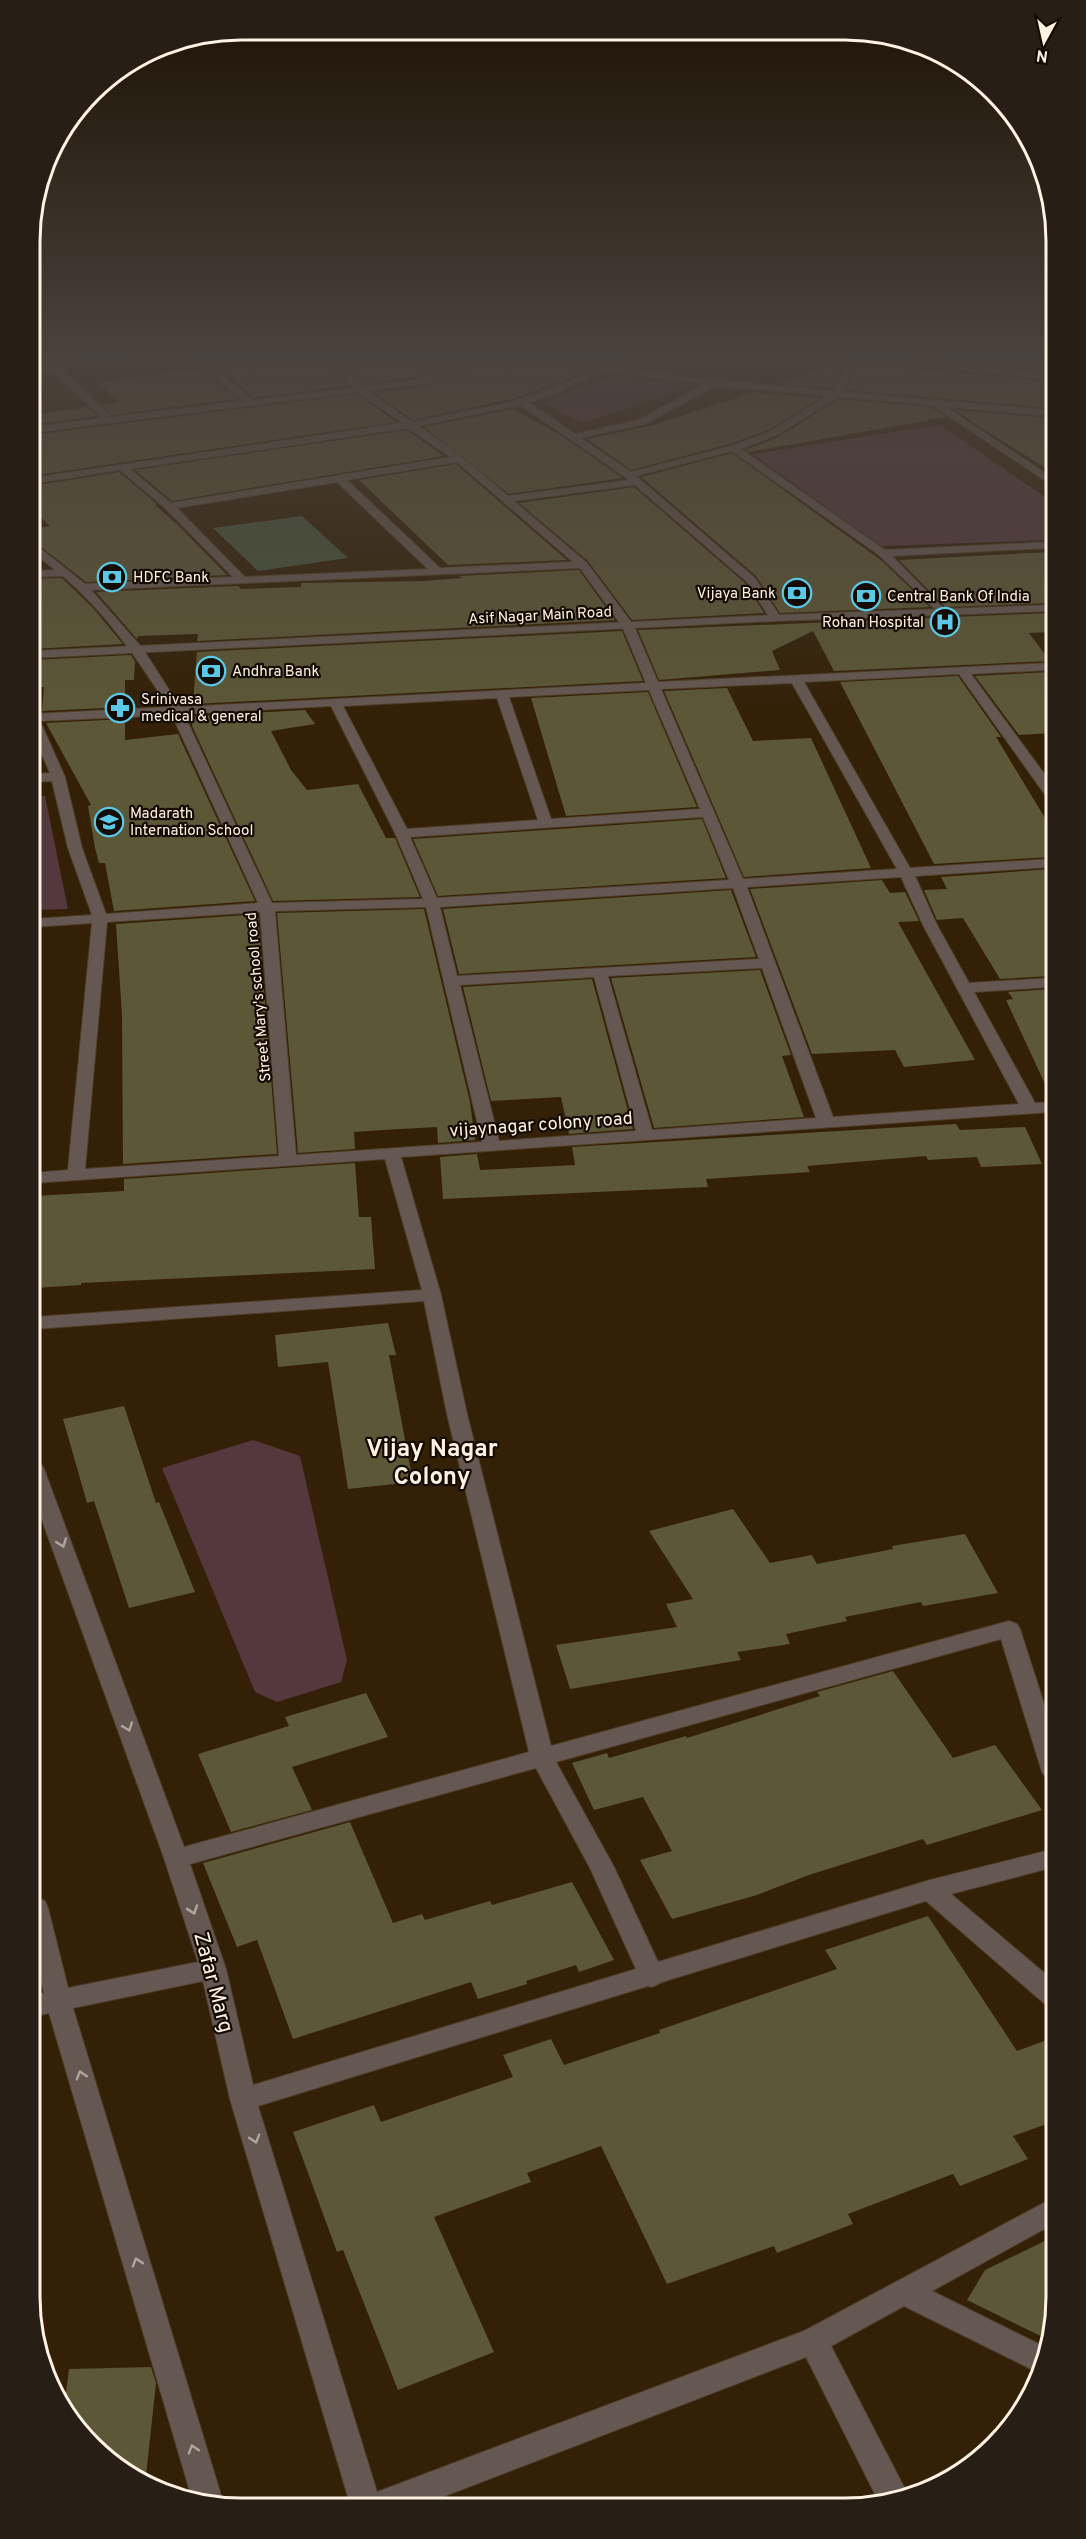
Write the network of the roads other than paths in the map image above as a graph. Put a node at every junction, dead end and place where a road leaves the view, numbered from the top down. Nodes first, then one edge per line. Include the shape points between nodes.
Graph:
1 (60, 476) edge
2 (133, 476) edge
3 (349, 476) edge
4 (479, 476) edge
5 (637, 476) edge
6 (774, 476) edge
7 (339, 478) junction
8 (632, 478) junction
9 (41, 479) edge
10 (505, 499) junction
11 (169, 506) junction
12 (1046, 545) edge
13 (41, 552) edge
14 (883, 553) junction
15 (584, 565) junction
16 (438, 572) junction
17 (63, 573) junction
18 (41, 574) edge
19 (241, 579) junction
20 (82, 587) junction
21 (1046, 608) edge
22 (941, 612) junction
23 (776, 618) junction
24 (628, 626) junction
25 (139, 651) junction
26 (41, 655) edge
27 (1046, 666) edge
28 (963, 671) junction
29 (797, 681) junction
30 (653, 686) junction
31 (502, 694) junction
32 (336, 704) junction
33 (177, 712) junction
34 (41, 718) edge
35 (41, 738) edge
36 (58, 777) junction
37 (41, 778) edge
38 (1046, 786) edge
39 (706, 813) junction
40 (546, 823) junction
41 (402, 833) junction
42 (1046, 863) edge
43 (907, 874) junction
44 (738, 883) junction
45 (432, 903) junction
46 (267, 907) junction
47 (100, 918) junction
48 (41, 922) edge
49 (766, 963) junction
50 (600, 973) junction
51 (450, 981) junction
52 (1046, 982) edge
53 (965, 988) junction
54 (1046, 1108) edge
55 (1030, 1109) junction
56 (826, 1122) junction
57 (645, 1135) junction
58 (492, 1147) junction
59 (392, 1154) junction
60 (288, 1162) junction
61 (76, 1175) junction
62 (41, 1177) edge
63 (432, 1295) junction
64 (40, 1323) edge
65 (40, 1487) edge
66 (1045, 1744) edge
67 (542, 1757) junction
68 (176, 1858) junction
69 (1045, 1860) edge
70 (930, 1890) junction
71 (40, 1944) edge
72 (213, 1969) junction
73 (652, 1977) junction
74 (1045, 1989) edge
75 (47, 2003) edge
76 (243, 2099) junction
77 (1045, 2215) edge
78 (905, 2292) junction
79 (813, 2341) junction
80 (1036, 2357) edge
81 (891, 2493) edge
82 (206, 2495) edge
83 (363, 2498) edge
84 (400, 2498) edge

1 - 9 street
2 - 11 street
3 - 7 street
4 - 10 street
5 - 8 street
6 - 14 street
7 - 11 street
7 - 16 street
8 - 10 street
8 - 23 street via 751,580
10 - 15 street
11 - 19 street
12 - 14 street
13 - 17 street, Street Mary's school road
14 - 22 street
15 - 16 street
15 - 24 street
16 - 19 street
17 - 18 street
17 - 20 street, Street Mary's school road
19 - 20 street
20 - 25 street, Street Mary's school road
21 - 22 street, Asif Nagar Main Road
22 - 23 street, Asif Nagar Main Road
23 - 24 street, Asif Nagar Main Road
24 - 25 street, Asif Nagar Main Road
24 - 30 street
25 - 26 street, Asif Nagar Main Road
25 - 33 street, Street Mary's school road
27 - 28 street
28 - 29 street
28 - 38 street
29 - 30 street
29 - 43 street
30 - 31 street
30 - 39 street
31 - 32 street
31 - 40 street
32 - 33 street
32 - 41 street
33 - 34 street
33 - 46 street, Street Mary's school road
35 - 36 street
36 - 37 street
36 - 47 street via 75,848
39 - 40 street
39 - 44 street
40 - 41 street
41 - 45 street
42 - 43 street
43 - 44 street
43 - 53 street
44 - 45 street
44 - 49 street
45 - 46 street
45 - 51 street
46 - 47 street
46 - 60 street, Street Mary's school road
47 - 48 street
47 - 61 street
49 - 50 street
49 - 56 street
50 - 51 street
50 - 57 street
51 - 58 street
52 - 53 street
53 - 55 street
54 - 55 street, vijaynagar colony road
55 - 56 street, vijaynagar colony road
56 - 57 street, vijaynagar colony road
57 - 58 street, vijaynagar colony road
58 - 59 street, vijaynagar colony road
59 - 60 street, vijaynagar colony road
59 - 63 street
60 - 61 street, vijaynagar colony road
61 - 62 street, vijaynagar colony road
63 - 64 street
63 - 67 street
65 -> 68 street, Zafar Marg
66 - 67 street via 1009,1629
67 - 68 street
67 - 73 street via 602,1867
68 -> 72 street, Zafar Marg
69 - 70 street
70 - 73 street
70 - 74 street
71 - 75 street
72 - 75 street
72 - 76 street, Zafar Marg
73 - 76 street
82 -> 75 street
76 -> 83 street, Zafar Marg
77 - 78 street
78 - 79 street
78 - 80 street
79 - 81 street
79 - 84 street

